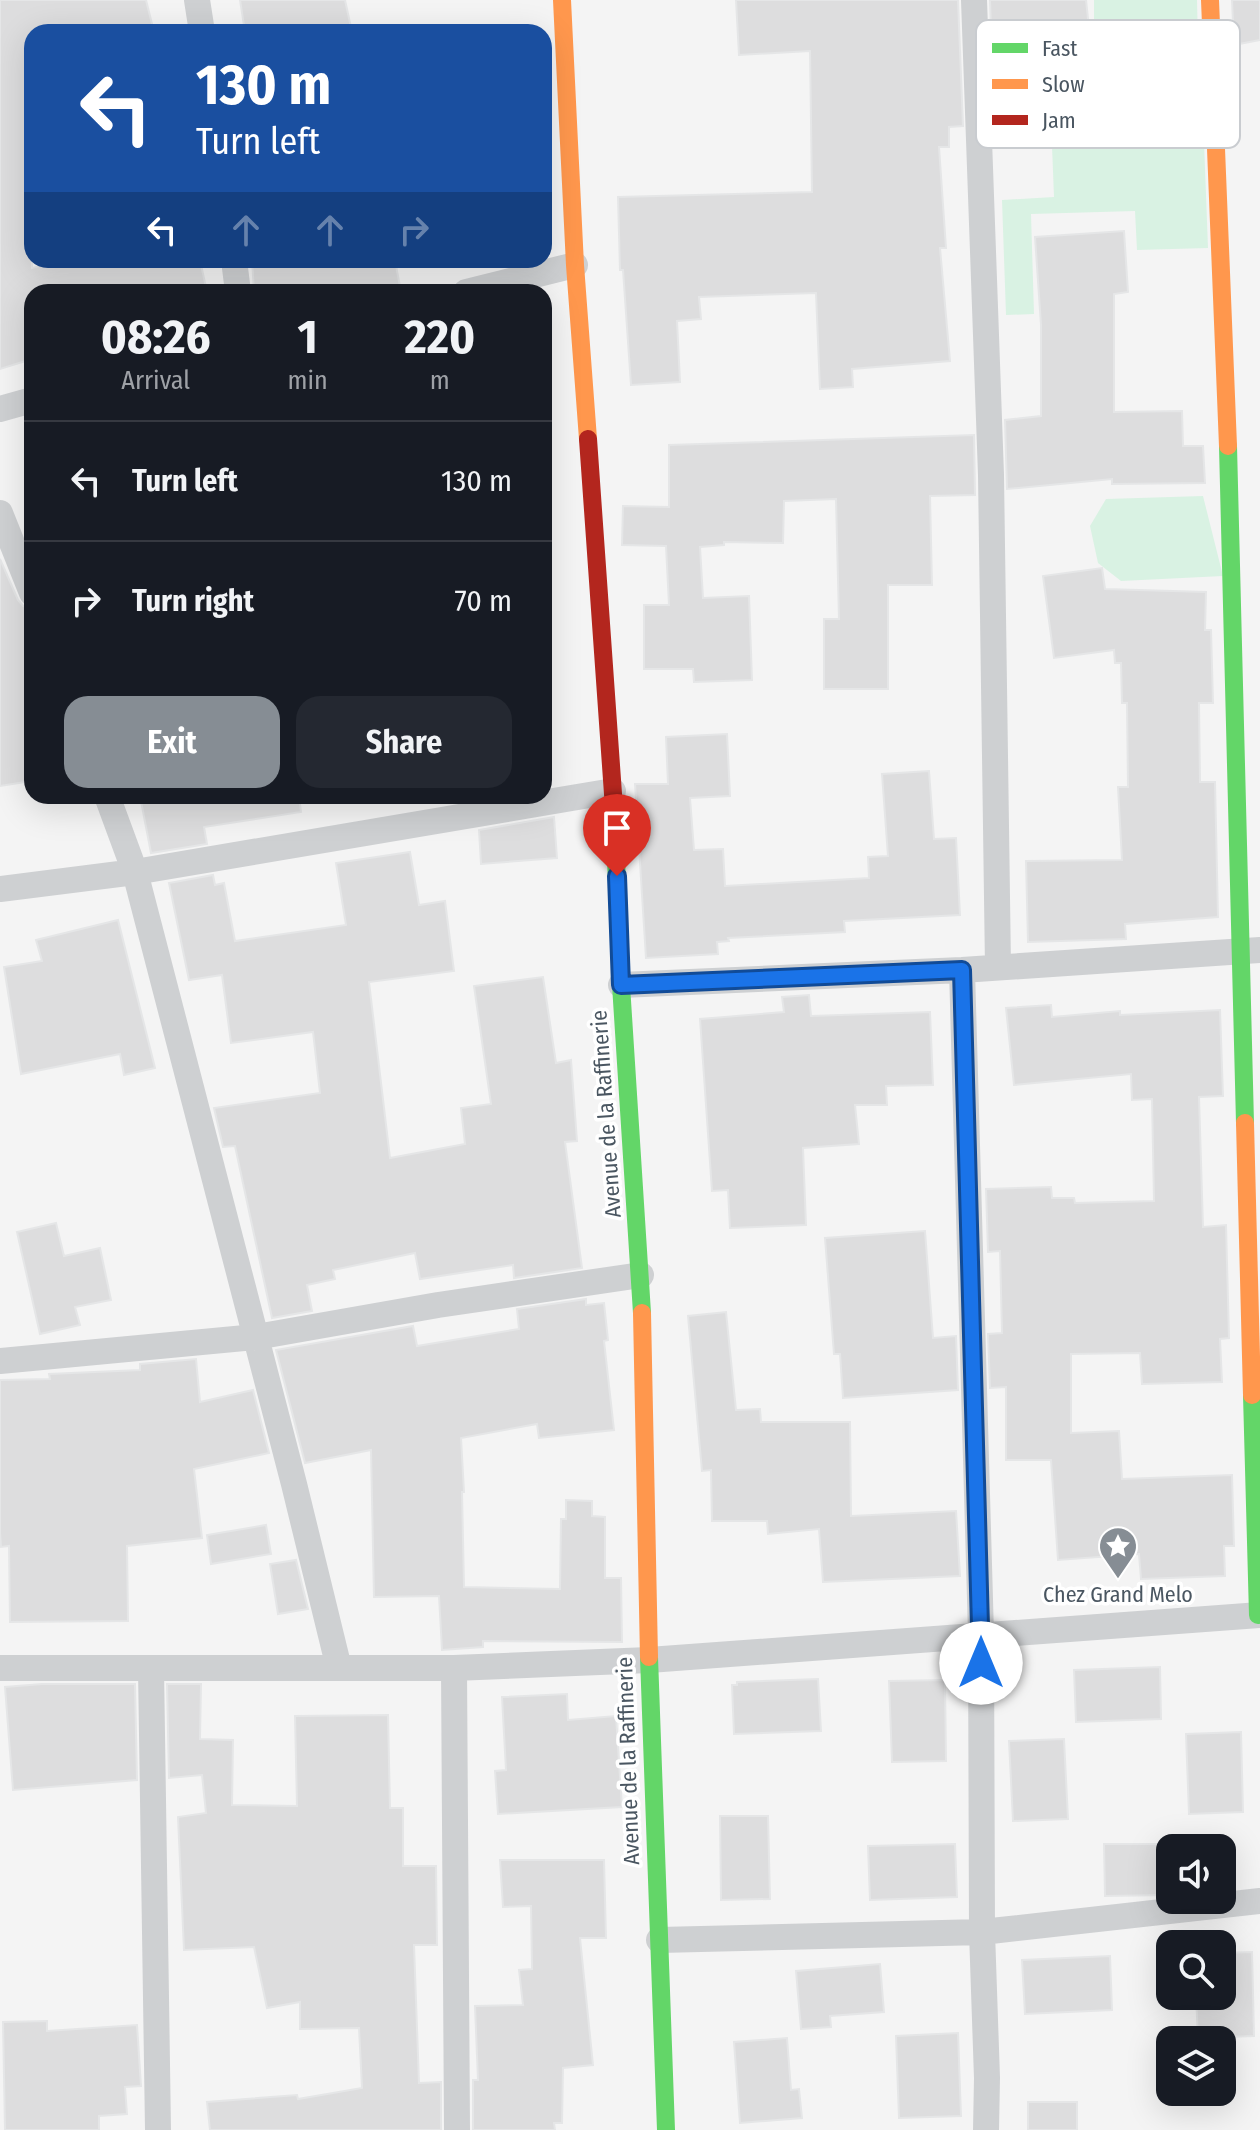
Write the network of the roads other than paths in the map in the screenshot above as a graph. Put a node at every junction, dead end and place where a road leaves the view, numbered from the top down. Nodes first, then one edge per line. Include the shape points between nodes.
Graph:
1 (197, 0) edge
2 (562, 0) edge
3 (974, 0) edge
4 (1210, 0) edge
5 (1211, 20) edge
6 (201, 24) edge
7 (976, 56) edge
8 (979, 148) edge
9 (1216, 148) edge
10 (575, 265) junction
11 (498, 284) edge
12 (24, 402) edge
13 (0, 409) edge
14 (0, 513) edge
15 (24, 573) edge
16 (613, 791) junction
17 (552, 801) edge
18 (110, 804) edge
19 (536, 804) edge
20 (135, 872) junction
21 (0, 889) edge
22 (1252, 950) edge
23 (998, 967) junction
24 (962, 970) junction
25 (621, 985) junction
26 (641, 1275) junction
27 (256, 1337) junction
28 (0, 1361) edge
29 (1259, 1615) edge
30 (981, 1634) junction
31 (649, 1660) junction
32 (0, 1668) edge
33 (151, 1668) junction
34 (339, 1668) junction
35 (454, 1668) junction
36 (1260, 1901) edge
37 (982, 1932) junction
38 (659, 1940) junction
39 (158, 2130) edge
40 (457, 2130) edge
41 (666, 2130) edge
42 (986, 2130) edge

1 - 6 street
2 - 10 street, Avenue de la Raffinerie
3 - 7 street
4 - 5 street
8 - 23 street via 991,475
9 - 22 street
10 - 11 street
10 - 16 street, Avenue de la Raffinerie
12 - 13 street
14 - 15 street
16 - 17 street
16 - 25 street, Avenue de la Raffinerie
18 - 20 street
19 - 20 street
20 - 21 street
20 - 27 street
22 - 23 street
22 - 29 street
23 - 24 street
24 - 25 street
24 - 30 street
25 - 26 street, Avenue de la Raffinerie
26 - 27 street
26 - 31 street, Avenue de la Raffinerie
27 - 28 street
27 - 34 street
29 - 30 street
30 - 31 street
30 - 37 street
31 - 35 street
31 - 38 street, Avenue de la Raffinerie
32 - 33 street
33 - 34 street
33 - 39 street
34 - 35 street
35 - 40 street
36 - 37 street
37 - 38 street
37 - 42 street
38 - 41 street, Avenue de la Raffinerie

